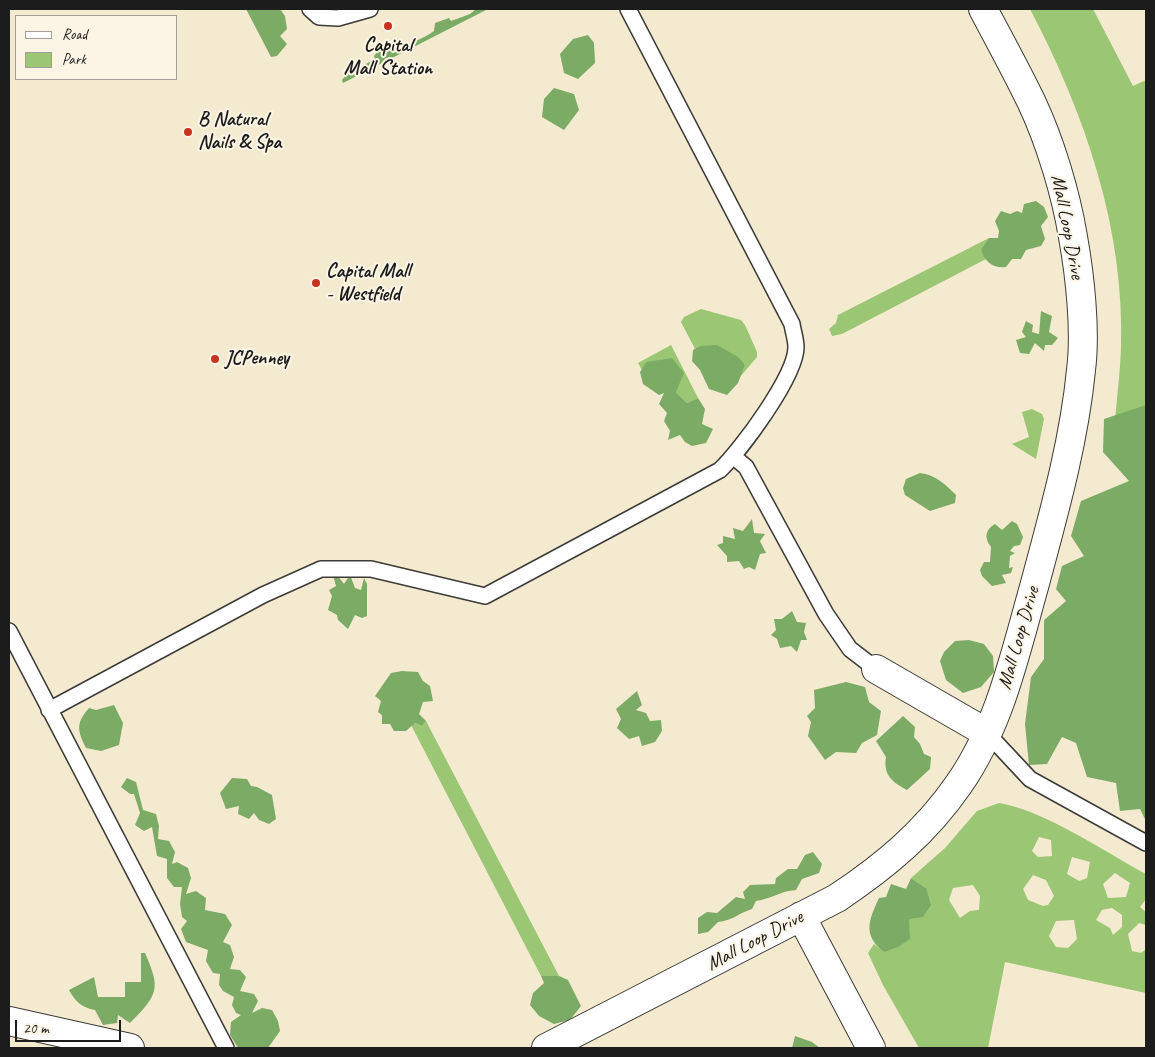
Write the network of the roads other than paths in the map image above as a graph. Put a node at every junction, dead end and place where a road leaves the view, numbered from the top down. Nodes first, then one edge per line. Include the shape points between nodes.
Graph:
1 (310, 9) edge
2 (370, 9) edge
3 (628, 9) edge
4 (983, 9) edge
5 (734, 457) junction
6 (9, 631) edge
7 (876, 669) joint
8 (48, 710) junction
9 (987, 733) junction
10 (1146, 843) edge
11 (801, 916) junction
12 (9, 1021) edge
13 (130, 1048) edge
14 (226, 1048) edge
15 (546, 1048) edge
16 (871, 1048) edge

1 - 2 lane via 319,16 338,18
3 - 5 lane via 792,324 796,347 791,367
4 - 9 street, Mall Loop Drive via 1032,102 1055,168 1073,236 1080,300 1082,367 1069,448 1044,549 1004,693
5 - 7 lane via 746,467 826,614 850,649
5 - 8 lane via 713,474 485,596 371,569 321,569 263,595
6 - 8 lane
7 - 9 street
8 - 14 lane
9 - 10 lane via 1030,779
9 - 11 street, Mall Loop Drive via 960,783 924,830 872,875
11 - 15 street, Mall Loop Drive
11 - 16 street
12 - 13 street

